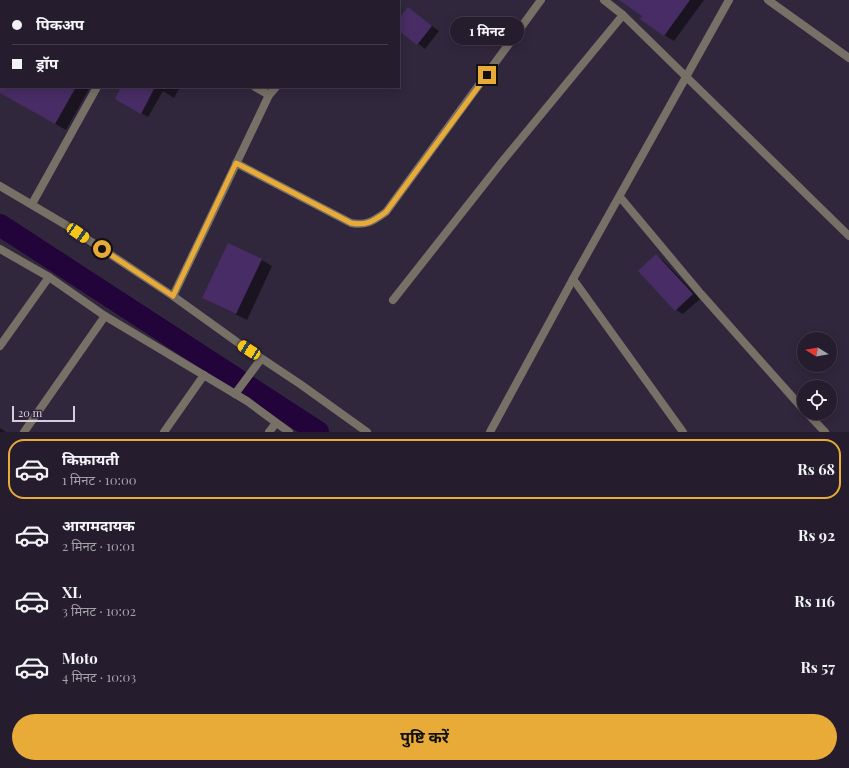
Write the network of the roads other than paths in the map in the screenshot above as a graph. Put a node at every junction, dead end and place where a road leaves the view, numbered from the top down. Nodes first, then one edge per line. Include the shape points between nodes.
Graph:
1 (541, 0) edge
2 (604, 0) edge
3 (730, 0) edge
4 (768, 0) edge
5 (623, 15) junction
6 (849, 58) edge
7 (686, 76) junction
8 (96, 88) edge
9 (257, 88) edge
10 (275, 88) edge
11 (269, 95) junction
12 (236, 163) junction
13 (0, 186) edge
14 (620, 197) junction
15 (32, 204) junction
16 (849, 236) edge
17 (0, 249) edge
18 (49, 277) junction
19 (573, 279) junction
20 (173, 296) junction
21 (393, 300) dead end
22 (105, 316) junction
23 (0, 346) edge
24 (261, 358) junction
25 (204, 375) junction
26 (237, 391) junction
27 (797, 402) edge
28 (814, 420) edge
29 (276, 423) junction
30 (24, 432) edge
31 (164, 432) edge
32 (269, 432) edge
33 (289, 432) edge
34 (367, 432) edge
35 (490, 432) edge
36 (682, 432) edge
37 (825, 432) edge

1 - 12 street via 386,212 371,222 360,225 351,223
2 - 5 street
3 - 7 street
4 - 6 street
5 - 7 street
5 - 21 street
7 - 14 street
7 - 16 street
8 - 15 street
9 - 11 street
10 - 11 street
11 - 12 street
12 - 20 street
13 - 15 street
14 - 19 street
14 - 27 street via 701,294
15 - 20 street
17 - 18 street
18 - 22 street
18 - 23 street
19 - 35 street
19 - 36 street
20 - 24 street
22 - 25 street
22 - 30 street
24 - 26 street
24 - 34 street
25 - 26 street
25 - 31 street
26 - 29 street
28 - 37 street
29 - 32 street
29 - 33 street

